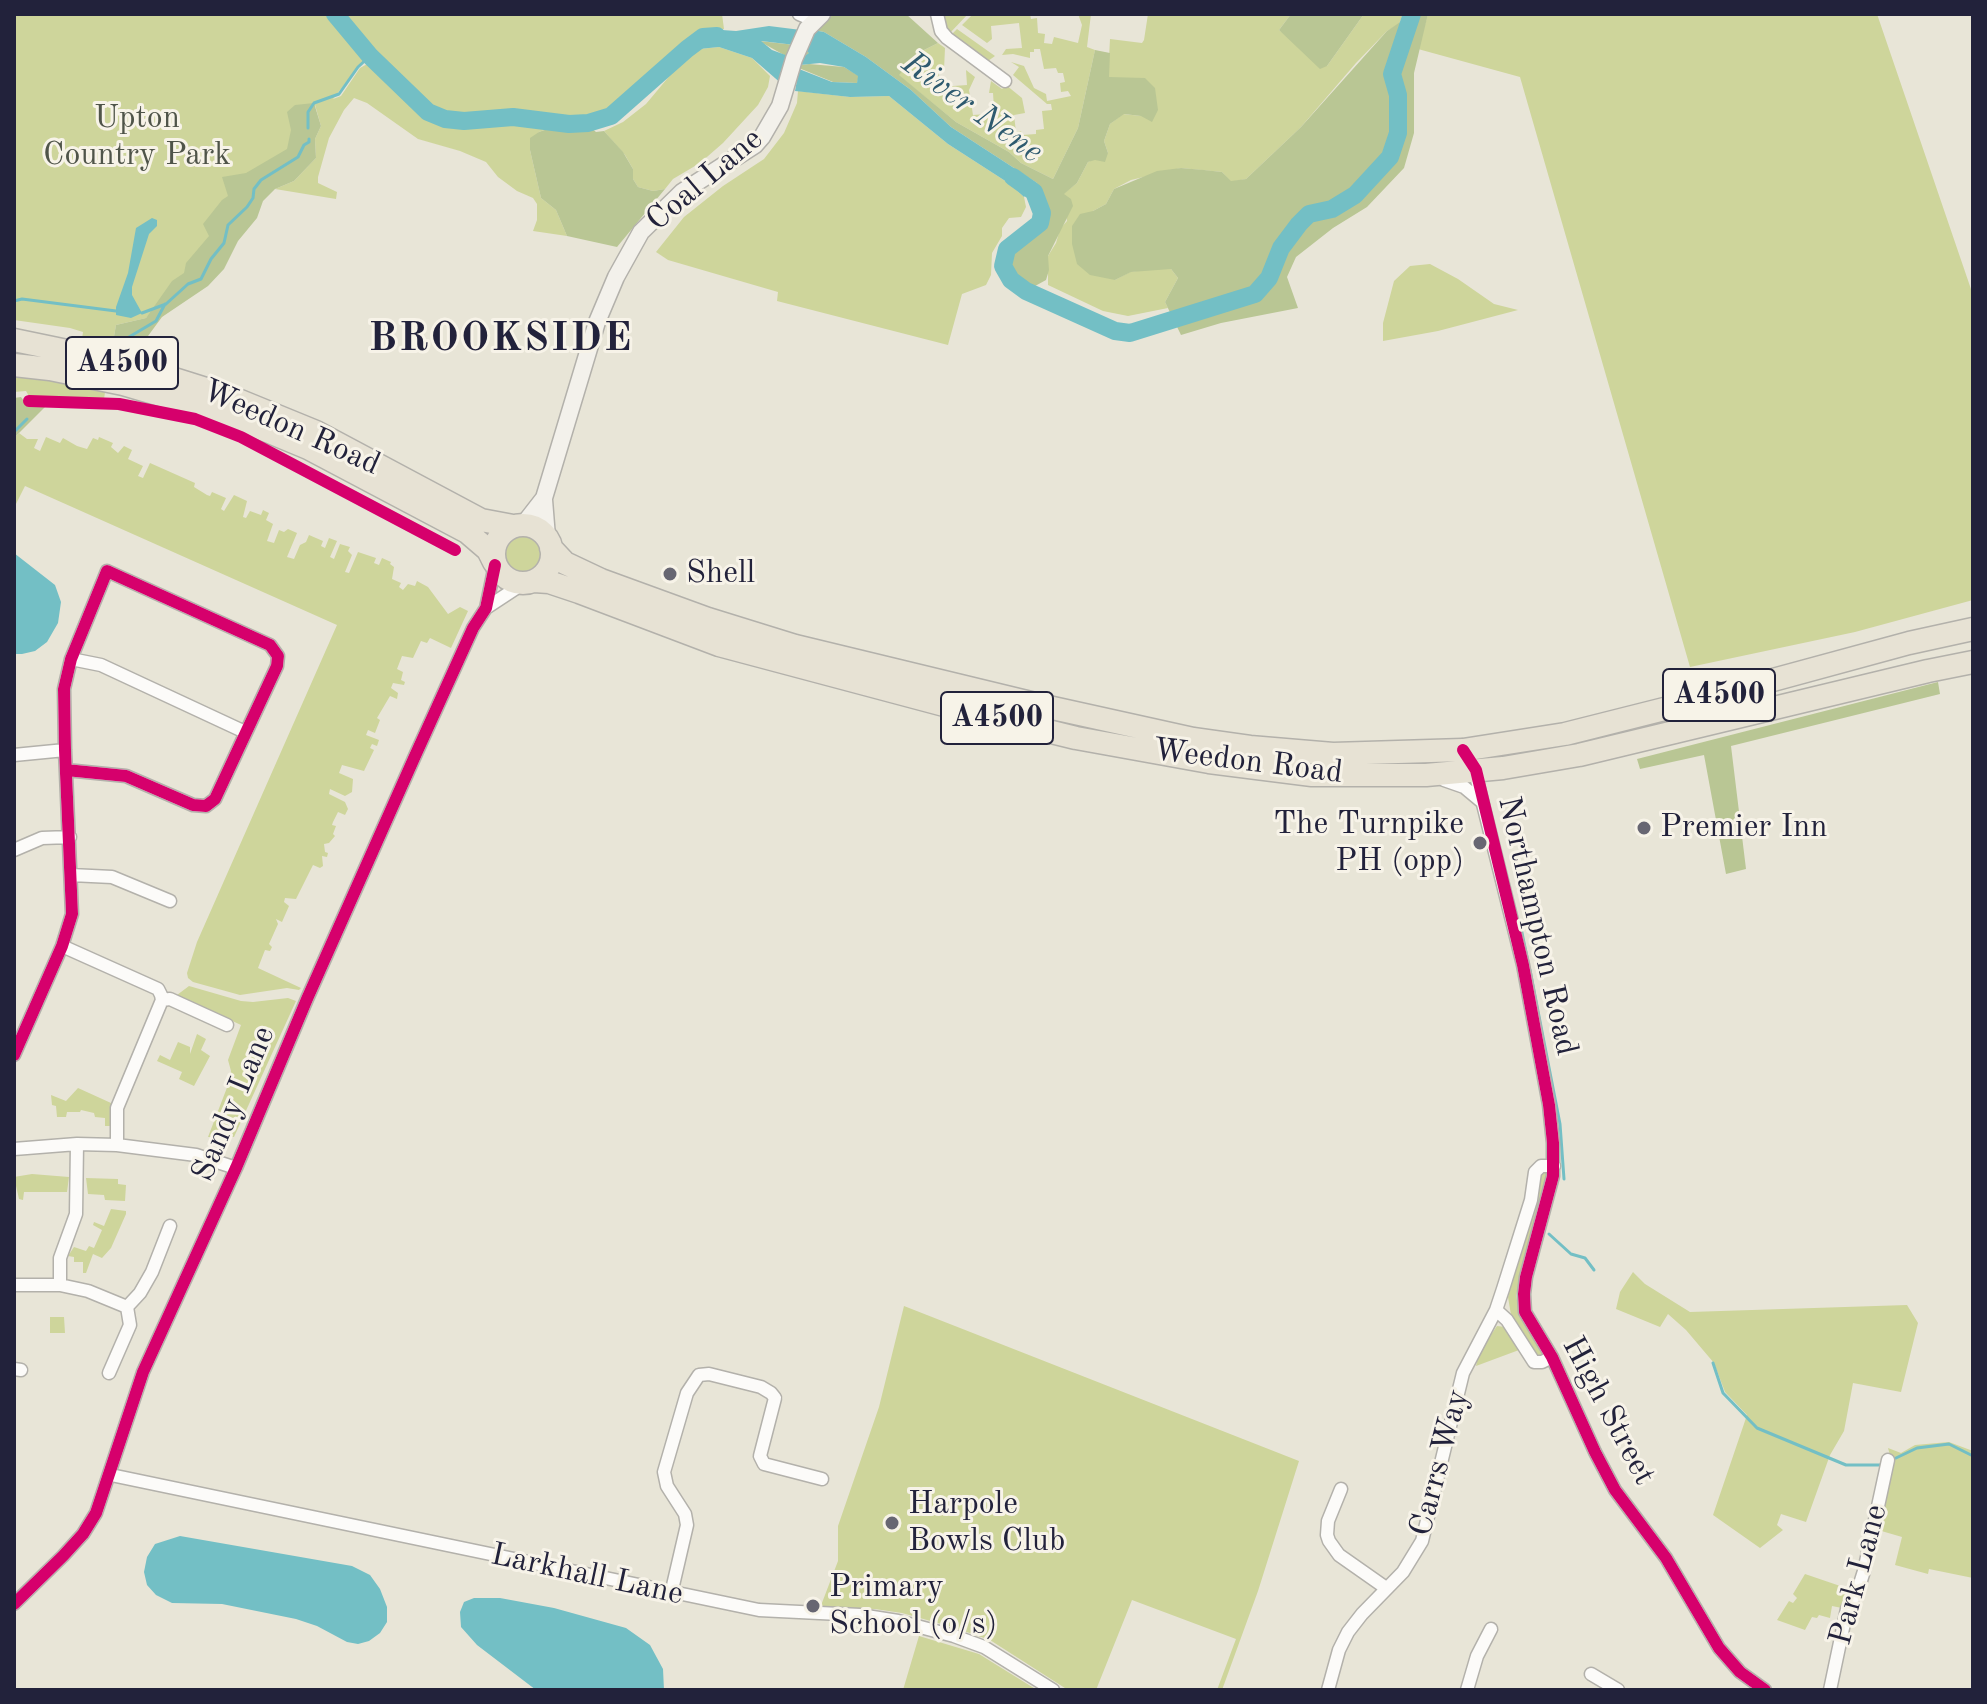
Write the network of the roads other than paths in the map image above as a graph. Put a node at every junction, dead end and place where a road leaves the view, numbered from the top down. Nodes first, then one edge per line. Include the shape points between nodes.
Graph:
1 (937, 14) edge
2 (810, 19) edge
3 (1005, 81) dead end
4 (14, 340) edge
5 (14, 365) edge
6 (544, 498) junction
7 (518, 526) junction
8 (549, 542) junction
9 (495, 563) junction
10 (529, 582) junction
11 (486, 608) junction
12 (1973, 629) edge
13 (71, 659) junction
14 (1973, 662) edge
15 (245, 732) junction
16 (65, 750) junction
17 (1463, 750) junction
18 (14, 755) edge
19 (1503, 768) junction
20 (66, 770) junction
21 (1476, 770) junction
22 (1426, 775) junction
23 (1481, 798) junction
24 (70, 837) junction
25 (14, 850) edge
26 (71, 875) junction
27 (170, 901) dead end
28 (62, 946) junction
29 (162, 1000) junction
30 (227, 1025) dead end
31 (14, 1055) edge
32 (77, 1144) junction
33 (117, 1145) junction
34 (14, 1149) edge
35 (1554, 1166) junction
36 (236, 1168) junction
37 (170, 1226) dead end
38 (14, 1285) edge
39 (60, 1285) junction
40 (127, 1307) junction
41 (1496, 1310) junction
42 (1552, 1357) junction
43 (109, 1373) dead end
44 (1888, 1460) dead end
45 (111, 1475) junction
46 (822, 1479) dead end
47 (1341, 1489) dead end
48 (1386, 1588) junction
49 (671, 1594) junction
50 (14, 1604) edge
51 (1491, 1629) dead end
52 (1591, 1674) dead end
53 (1053, 1690) edge
54 (1328, 1690) edge
55 (1467, 1690) edge
56 (1618, 1690) edge
57 (1765, 1690) edge
58 (1830, 1690) edge

1 - 3 street via 947,38 996,67
2 - 6 street, Coal Lane via 788,88 767,130 755,145 682,192 641,232 616,277 597,322
4 - 7 highway, Weedon Road / A4500 via 120,362 228,396 316,432 481,520
5 - 9 highway, Weedon Road / A4500 via 123,384 272,433 467,532
6 - 7 street, Coal Lane
6 - 8 street, Coal Lane
7 - 8 highway via 536,528
7 - 9 highway via 502,533
8 - 10 highway via 549,568
8 - 17 highway, Weedon Road / A4500 via 578,570 708,619 795,646 1039,705 1250,747 1333,754
9 - 10 highway via 504,577
9 - 11 street
10 - 11 street
10 - 22 highway, Weedon Road / A4500 via 549,582 733,649 1076,738 1281,772
11 - 36 street, Sandy Lane via 415,756
12 - 17 highway, Weedon Road / A4500 via 1565,734
13 - 15 street via 101,665
13 - 15 street via 107,571 270,645 278,656 277,666
13 - 16 street via 64,689
14 - 19 highway, Weedon Road / A4500 via 1579,755
15 - 20 street via 215,799 206,806 126,776
16 - 18 street
16 - 20 street
17 - 21 street, Northampton Road
19 - 21 highway, Weedon Road / A4500
19 - 23 street, Northampton Road
20 - 24 street
21 - 22 highway, Weedon Road / A4500
21 - 23 street, Northampton Road
22 - 23 street, Northampton Road
23 - 35 street, Northampton Road via 1531,1005
24 - 25 street via 42,838
24 - 26 street
26 - 27 street via 112,877
26 - 28 street via 72,914
28 - 29 street via 158,989
28 - 31 street
29 - 30 street
29 - 33 street via 117,1108
32 - 33 street
32 - 34 street
32 - 39 street via 76,1214 60,1258
33 - 36 street via 196,1155
35 - 41 street, Carrs Way via 1535,1172
35 - 42 street, High Street via 1524,1294 1525,1312
36 - 45 street, Sandy Lane via 143,1372
37 - 40 street via 152,1272
38 - 39 street
39 - 40 street
40 - 43 street via 130,1325
41 - 42 street via 1534,1362
41 - 48 street, Carrs Way via 1463,1373 1422,1541
42 - 57 street, High Street via 1615,1490 1666,1558 1719,1648
44 - 58 street, Park Lane
45 - 49 street, Larkhall Lane
45 - 50 street, Sandy Lane via 83,1534
46 - 49 street via 764,1464 760,1456 775,1398 771,1393 699,1375 687,1393 664,1472 687,1525
47 - 48 street via 1328,1521 1329,1541 1339,1555
48 - 54 street, Carrs Way via 1348,1632
49 - 53 street, Larkhall Lane via 759,1610 898,1621 984,1647
51 - 55 street
52 - 56 street

